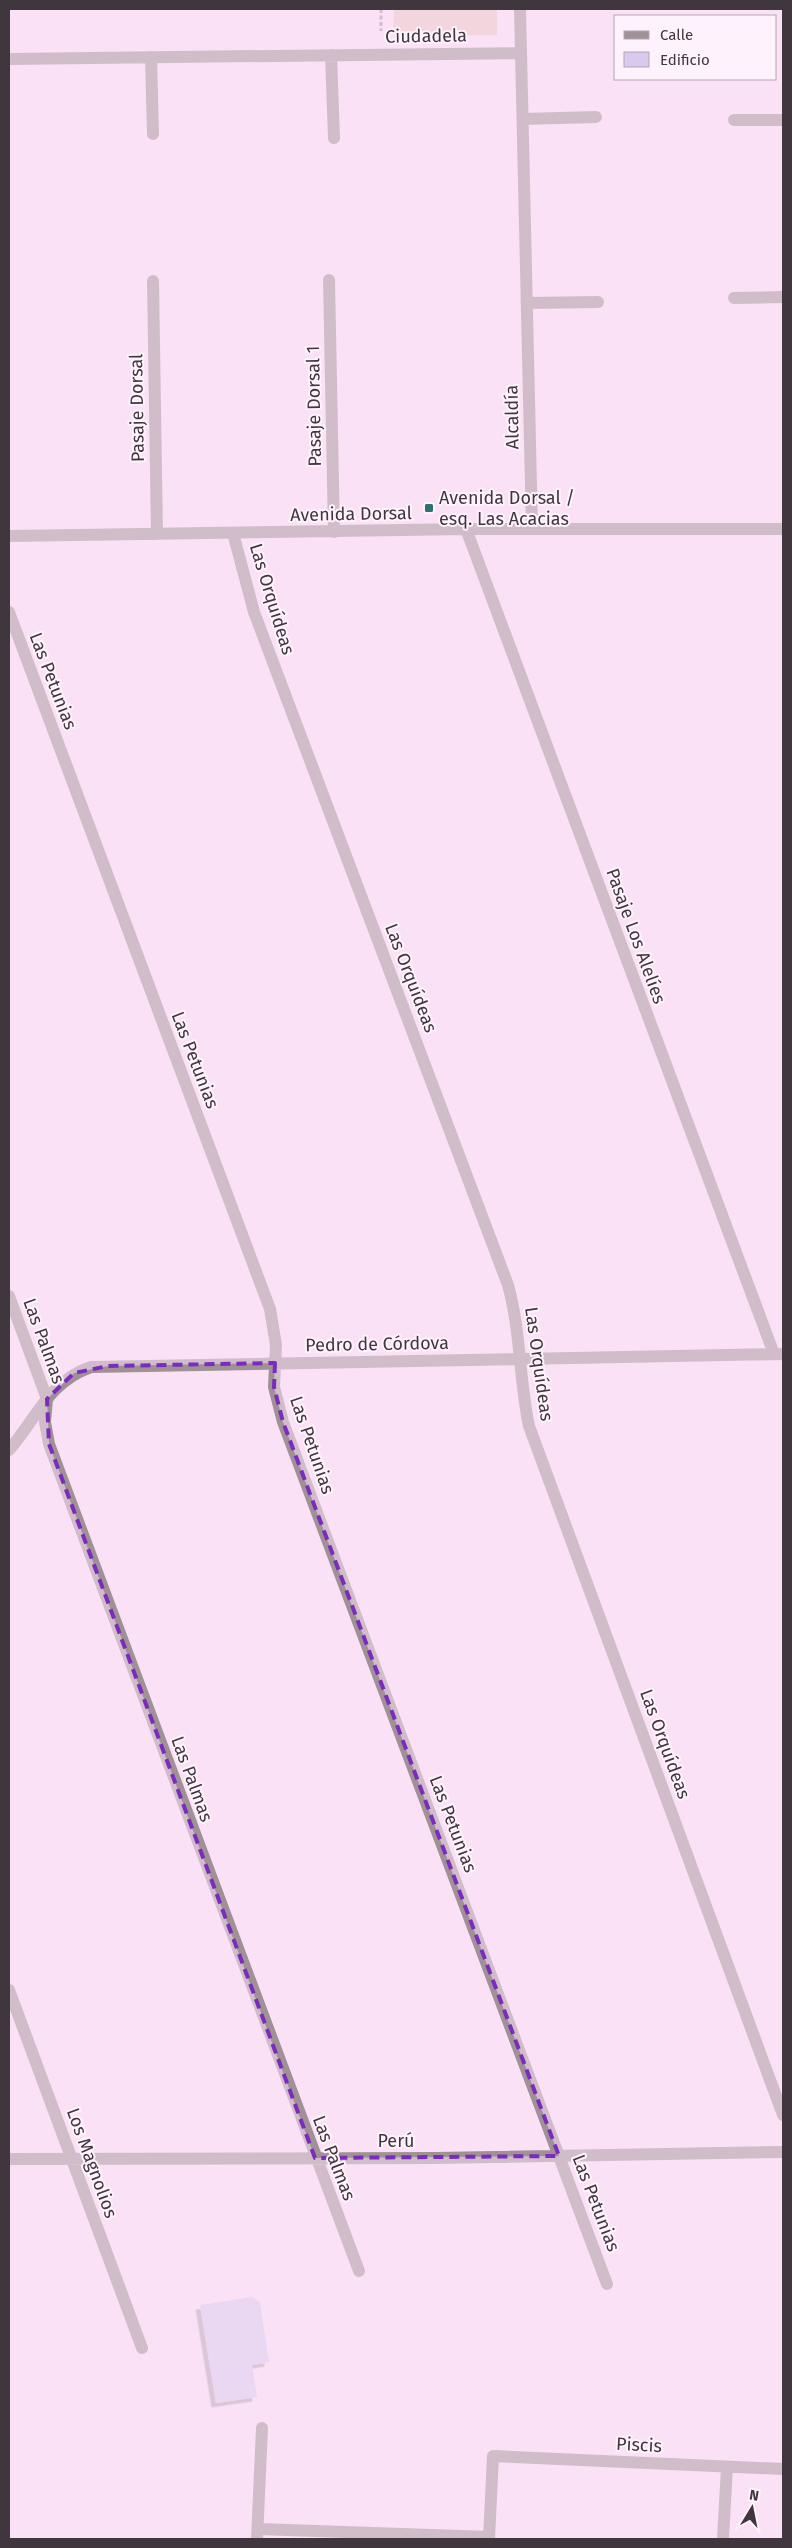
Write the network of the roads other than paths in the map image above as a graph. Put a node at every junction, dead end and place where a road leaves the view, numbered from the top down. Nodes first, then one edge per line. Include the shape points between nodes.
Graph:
1 (520, 9) edge
2 (522, 53) junction
3 (331, 55) junction
4 (151, 57) junction
5 (9, 60) edge
6 (596, 117) dead end
7 (523, 119) junction
8 (734, 120) dead end
9 (783, 120) edge
10 (153, 134) dead end
11 (334, 138) dead end
12 (329, 280) dead end
13 (153, 281) dead end
14 (783, 297) edge
15 (734, 298) dead end
16 (598, 302) dead end
17 (527, 303) junction
18 (466, 529) junction
19 (532, 529) junction
20 (783, 529) edge
21 (334, 532) junction
22 (233, 533) junction
23 (157, 534) junction
24 (9, 536) edge
25 (9, 612) edge
26 (9, 1296) edge
27 (778, 1354) edge
28 (520, 1359) junction
29 (275, 1363) junction
30 (47, 1399) junction
31 (9, 1450) edge
32 (9, 1990) edge
33 (783, 2115) edge
34 (783, 2152) edge
35 (559, 2156) junction
36 (315, 2158) junction
37 (9, 2159) edge
38 (71, 2159) junction
39 (359, 2271) dead end
40 (607, 2284) dead end
41 (142, 2348) dead end
42 (262, 2428) dead end
43 (727, 2467) junction
44 (783, 2468) edge
45 (257, 2534) edge
46 (489, 2538) edge
47 (724, 2539) edge

1 - 2 street, Alcaldía
2 - 3 street, Ciudadela
2 - 7 street, Alcaldía
3 - 4 street, Ciudadela
3 - 11 street
4 - 5 street, Ciudadela
4 - 10 street
6 - 7 street
7 - 17 street, Alcaldía
8 - 9 street
12 - 21 street, Pasaje Dorsal 1
13 - 23 street, Pasaje Dorsal
14 - 15 street
16 - 17 street
17 - 19 street, Alcaldía
18 - 19 street, Avenida Dorsal
18 - 21 street, Avenida Dorsal
18 - 27 street, Pasaje Los Alelíes
19 - 20 street, Avenida Dorsal
21 - 22 street, Avenida Dorsal
22 - 23 street, Avenida Dorsal
22 - 28 street, Las Orquídeas via 254,612 508,1286 519,1332
23 - 24 street, Avenida Dorsal
25 - 29 street, Las Petunias via 270,1309 276,1344
26 - 30 street, Las Palmas
27 - 28 street, Pedro de Córdova
28 - 29 street, Pedro de Córdova
28 - 33 street, Las Orquídeas via 529,1426
29 - 30 street, Pedro de Córdova via 91,1367 66,1378
29 - 35 street, Las Petunias via 274,1387 283,1422
30 - 31 street, Pedro de Córdova
30 - 36 street, Las Palmas via 45,1422 49,1444
32 - 38 street, Los Magnolios
34 - 35 street, Perú
35 - 36 street, Perú
35 - 40 street, Las Petunias
36 - 38 street, Perú
36 - 39 street, Las Palmas
37 - 38 street, Perú
38 - 41 street, Los Magnolios
42 - 45 street
43 - 44 street, Piscis
43 - 46 street, Piscis via 493,2456
43 - 47 street
45 - 46 street

